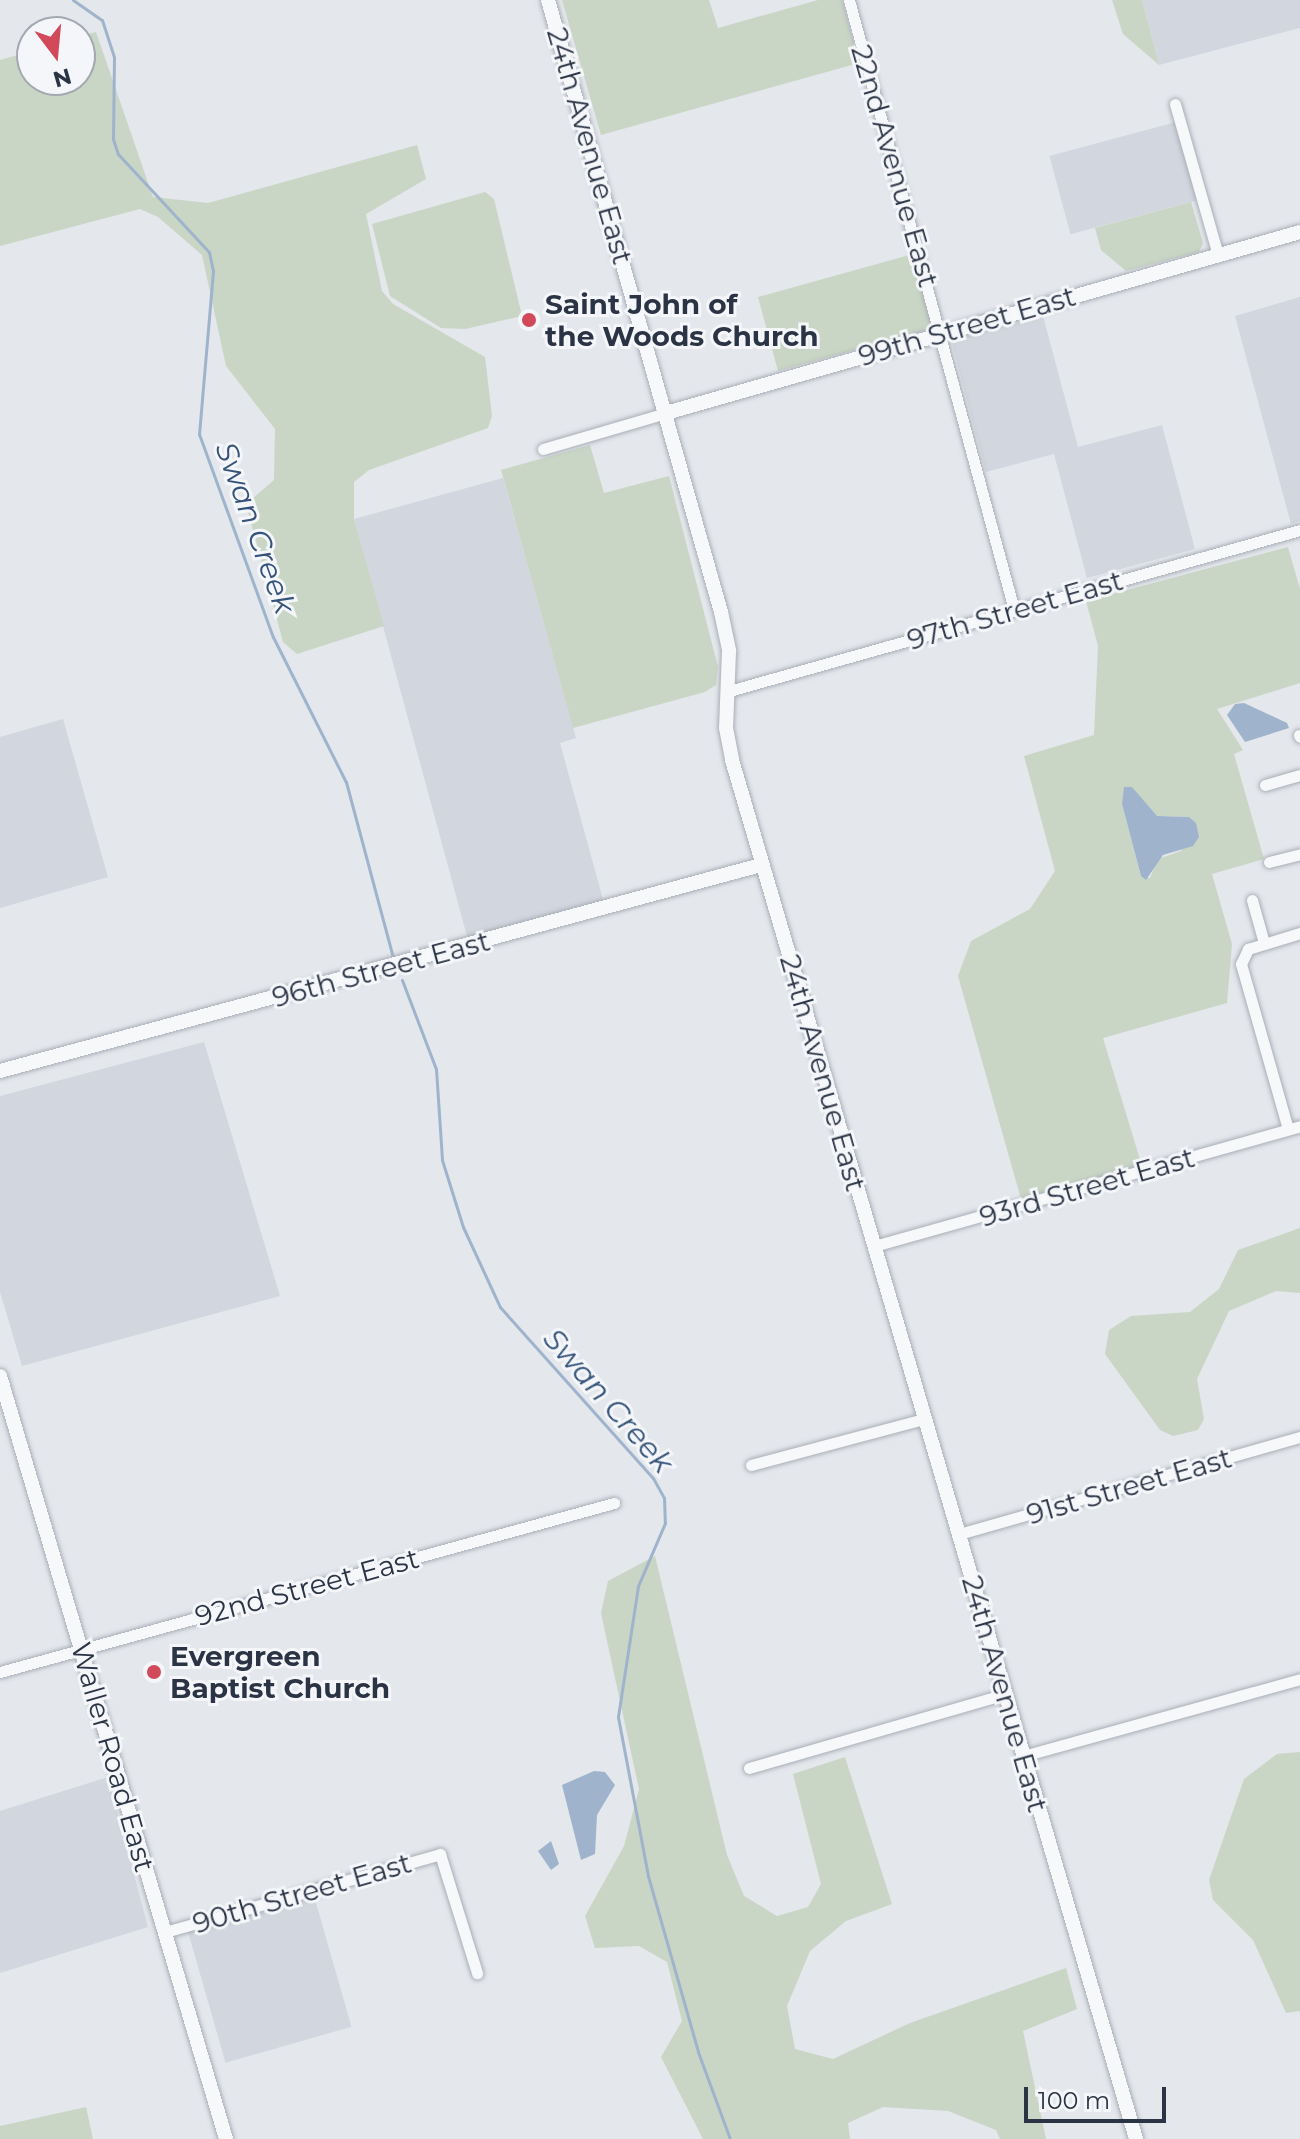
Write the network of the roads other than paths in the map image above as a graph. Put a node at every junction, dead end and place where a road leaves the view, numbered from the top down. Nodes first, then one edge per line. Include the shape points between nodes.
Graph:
1 (548, 0) edge
2 (849, 0) edge
3 (1175, 104) dead end
4 (1300, 232) edge
5 (1218, 255) junction
6 (940, 334) junction
7 (666, 413) junction
8 (543, 449) dead end
9 (1299, 533) edge
10 (1014, 610) junction
11 (729, 691) junction
12 (1300, 775) edge
13 (1265, 785) dead end
14 (1300, 854) edge
15 (1269, 862) dead end
16 (761, 865) junction
17 (1252, 900) dead end
18 (1300, 933) edge
19 (1264, 943) junction
20 (0, 1071) edge
21 (1294, 1127) edge
22 (874, 1246) junction
23 (0, 1376) edge
24 (924, 1419) junction
25 (1300, 1437) edge
26 (751, 1465) dead end
27 (614, 1503) dead end
28 (959, 1534) junction
29 (81, 1649) junction
30 (0, 1672) edge
31 (1300, 1679) edge
32 (1005, 1694) junction
33 (1023, 1756) junction
34 (749, 1768) dead end
35 (165, 1932) junction
36 (477, 1973) dead end
37 (226, 2139) edge
38 (1136, 2139) edge

1 - 7 street, 24th Avenue East
2 - 6 street, 22nd Avenue East
3 - 5 street
4 - 5 street, 99th Street East
5 - 6 street, 99th Street East
6 - 7 street, 99th Street East
6 - 10 street, 22nd Avenue East
7 - 8 street, 99th Street East
7 - 11 street, 24th Avenue East via 727,638
9 - 10 street, 97th Street East
10 - 11 street, 97th Street East
11 - 16 street, 24th Avenue East via 726,728
12 - 13 street
14 - 15 street
16 - 20 street, 96th Street East
16 - 22 street, 24th Avenue East
17 - 19 street
18 - 19 street
19 - 21 street via 1248,949 1241,964
21 - 22 street, 93rd Street East
22 - 24 street, 24th Avenue East
23 - 29 street, Waller Road East
24 - 26 street
24 - 28 street, 24th Avenue East
25 - 28 street, 91st Street East
27 - 29 street, 92nd Street East
28 - 32 street, 24th Avenue East
29 - 30 street, 92nd Street East
29 - 35 street, Waller Road East
31 - 33 street
32 - 33 street, 24th Avenue East
32 - 34 street
33 - 38 street, 24th Avenue East
35 - 36 street, 90th Street East via 440,1854
35 - 37 street, Waller Road East

